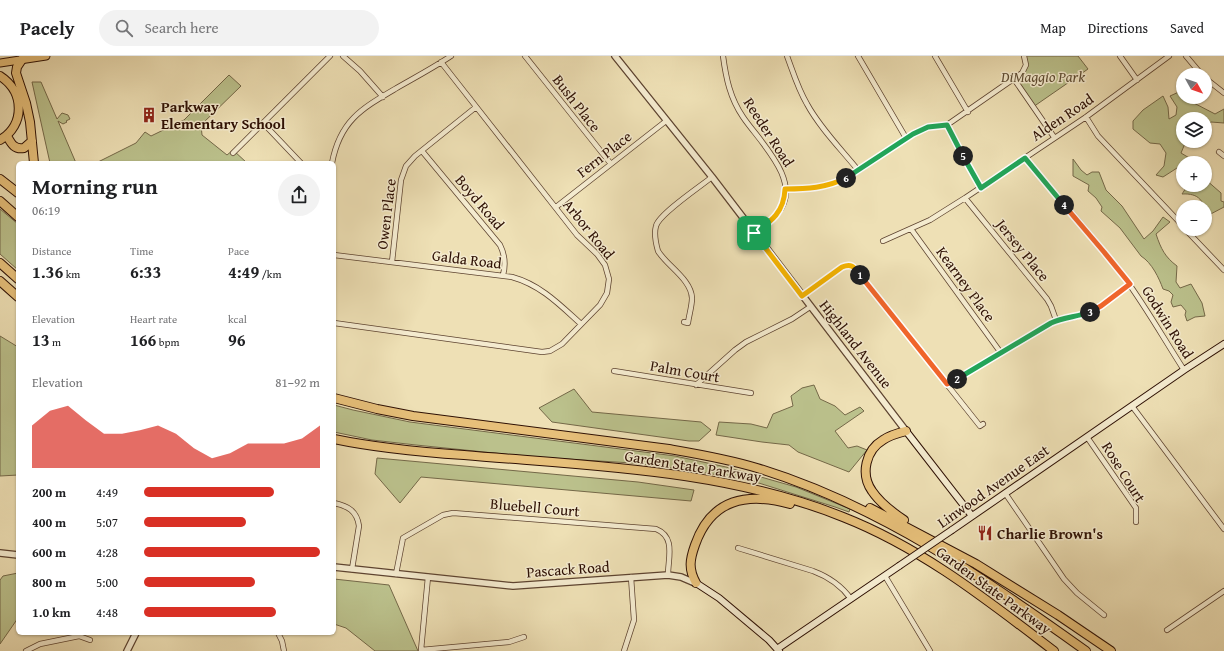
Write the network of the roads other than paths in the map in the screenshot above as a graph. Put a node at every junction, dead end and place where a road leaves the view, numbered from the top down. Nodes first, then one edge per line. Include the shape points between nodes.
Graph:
1 (46, 56) edge
2 (330, 56) edge
3 (343, 56) edge
4 (451, 56) edge
5 (525, 56) edge
6 (615, 56) edge
7 (723, 56) edge
8 (787, 56) edge
9 (858, 56) edge
10 (935, 56) edge
11 (1024, 56) edge
12 (1120, 56) edge
13 (1170, 56) edge
14 (1186, 56) edge
15 (23, 58) junction
16 (441, 62) junction
17 (0, 63) edge
18 (1196, 68) edge
19 (0, 76) edge
20 (1014, 79) junction
21 (1137, 80) junction
22 (1212, 84) edge
23 (1224, 93) edge
24 (383, 96) junction
25 (476, 107) junction
26 (968, 112) junction
27 (1086, 117) junction
28 (666, 120) junction
29 (263, 123) junction
30 (947, 125) junction
31 (1054, 137) junction
32 (3, 138) edge
33 (906, 138) junction
34 (32, 141) junction
35 (422, 151) junction
36 (1219, 152) dead end
37 (233, 153) dead end
38 (1224, 156) edge
39 (1025, 158) junction
40 (34, 161) edge
41 (299, 161) edge
42 (333, 161) edge
43 (611, 164) junction
44 (858, 170) junction
45 (712, 177) junction
46 (0, 179) edge
47 (981, 188) junction
48 (785, 189) junction
49 (16, 191) edge
50 (966, 198) junction
51 (0, 201) edge
52 (556, 207) junction
53 (16, 215) edge
54 (1176, 219) edge
55 (911, 229) junction
56 (754, 233) junction
57 (1192, 236) edge
58 (883, 241) dead end
59 (336, 255) edge
60 (392, 262) junction
61 (0, 263) edge
62 (1224, 270) edge
63 (503, 275) junction
64 (16, 277) edge
65 (0, 281) edge
66 (1130, 284) junction
67 (16, 295) edge
68 (802, 296) junction
69 (810, 307) junction
70 (1056, 320) junction
71 (684, 322) dead end
72 (336, 323) edge
73 (581, 324) junction
74 (1224, 344) edge
75 (1001, 353) junction
76 (1184, 370) junction
77 (614, 371) dead end
78 (947, 384) junction
79 (696, 385) junction
80 (751, 394) dead end
81 (336, 399) edge
82 (1132, 406) junction
83 (983, 424) dead end
84 (906, 431) junction
85 (1087, 437) junction
86 (336, 439) edge
87 (758, 468) junction
88 (1005, 493) junction
89 (336, 504) edge
90 (972, 516) junction
91 (844, 517) junction
92 (1136, 522) dead end
93 (1224, 529) edge
94 (738, 548) dead end
95 (0, 553) edge
96 (16, 555) edge
97 (976, 564) junction
98 (336, 567) edge
99 (352, 569) junction
100 (396, 574) junction
101 (668, 575) junction
102 (885, 576) junction
103 (428, 577) junction
104 (631, 577) junction
105 (696, 583) junction
106 (1224, 591) edge
107 (851, 599) junction
108 (1104, 615) dead end
109 (1167, 630) dead end
110 (135, 635) edge
111 (279, 635) edge
112 (524, 637) dead end
113 (90, 640) dead end
114 (778, 650) edge
115 (26, 651) edge
116 (127, 651) edge
117 (284, 651) edge
118 (624, 651) edge
119 (930, 651) edge
120 (1054, 651) edge
121 (1086, 651) edge
122 (1111, 651) edge

1 - 15 main road
2 - 29 street
3 - 24 street
4 - 16 street
5 - 43 street, Bush Place
6 - 28 street, Highland Avenue
7 - 48 street, Reeder Road via 728,85 736,106 778,164
8 - 44 street via 814,117
9 - 33 street
10 - 26 street
11 - 20 street via 1025,69
12 - 21 street
13 - 21 street, Alden Road
14 - 18 street
15 - 17 main road
15 - 34 highway via 17,66 16,73 28,112
16 - 24 street
16 - 25 street, Arbor Road
19 - 32 highway via 13,88 19,105 16,124
20 - 26 street
20 - 31 street
21 - 27 street, Alden Road
22 - 23 street
24 - 42 street via 363,109 350,122 338,142
25 - 35 street, Owen Place
25 - 52 street, Arbor Road
26 - 30 street
27 - 31 street, Alden Road
27 - 54 street via 1098,136
28 - 43 street, Fern Place
28 - 45 street, Highland Avenue
29 - 37 street
29 - 41 street
30 - 33 street via 928,127
30 - 47 street
31 - 39 street, Alden Road
32 - 34 highway via 18,149 24,148
33 - 44 street
34 - 40 highway
35 - 60 street, Owen Place via 406,166 401,180
35 - 63 street, Boyd Road via 500,245 505,257
36 - 38 street
39 - 47 street, Alden Road
39 - 66 street, Godwin Road
43 - 52 street, Fern Place
44 - 48 street via 847,178 826,186
45 - 56 street, Highland Avenue
45 - 71 street via 662,216 656,226 658,251 686,283 691,294 688,323
46 - 49 highway
47 - 50 street, Alden Road
48 - 56 street, Reeder Road via 784,200 778,214
50 - 55 street, Alden Road
50 - 70 street, Jersey Place via 1047,299
51 - 53 highway
52 - 73 street, Arbor Road via 601,259 608,272 604,300
55 - 58 street, Alden Road
55 - 75 street, Kearney Place
56 - 68 street, Highland Avenue
57 - 62 street
59 - 60 street, Galda Road
60 - 63 street, Galda Road
61 - 64 highway
63 - 73 street, Galda Road via 521,279 541,289
65 - 67 highway
66 - 70 street via 1093,310
66 - 76 street, Godwin Road
68 - 69 street, Highland Avenue
68 - 78 street via 842,267 849,265 855,269
69 - 79 street via 746,342
69 - 84 street, Highland Avenue
70 - 75 street
72 - 73 street, Arbor Road via 535,352 557,348
74 - 76 main road, Linwood Avenue East
75 - 78 street
76 - 82 main road, Linwood Avenue East
77 - 79 street, Palm Court
78 - 83 street via 980,426
79 - 80 street, Palm Court
81 - 87 highway, Garden State Parkway via 413,416 669,449
82 - 85 main road, Linwood Avenue East
82 - 93 street
84 - 90 main road, Highland Avenue
84 - 97 highway via 884,439 873,449 866,467 869,487 880,501 898,516
85 - 88 main road, Linwood Avenue East
85 - 92 street, Rose Court via 1136,508
86 - 91 highway, Garden State Parkway via 401,450 620,469 702,479 775,494
87 - 97 highway, Garden State Parkway via 780,472 855,501
87 - 121 highway, Garden State Parkway via 847,503 921,541 1004,592
88 - 90 main road, Linwood Avenue East
88 - 108 street via 1064,579
89 - 99 street via 350,508 358,521
90 - 102 main road, Linwood Avenue East, bridge
91 - 105 highway via 772,500 747,499 721,507 710,516 699,534 690,562 690,570
91 - 120 highway, Garden State Parkway via 900,543 942,568
94 - 107 street via 825,575 840,586
95 - 96 street
97 - 122 highway, Garden State Parkway
98 - 99 street, Pascack Road
99 - 100 street, Pascack Road
100 - 101 street, Bluebell Court via 403,538 443,515 453,513 656,529 664,533 668,542
100 - 103 street, Pascack Road
101 - 104 street, Pascack Road
101 - 105 street, Pascack Road
102 - 107 main road, Linwood Avenue East
102 - 119 street
103 - 104 street, Pascack Road via 513,586
103 - 112 street via 421,650 509,642
104 - 118 street via 634,620
105 - 114 main road, Pascack Road via 719,598
106 - 109 street
107 - 114 main road, Linwood Avenue East
110 - 116 street
111 - 117 street
113 - 115 street via 79,636 40,644

